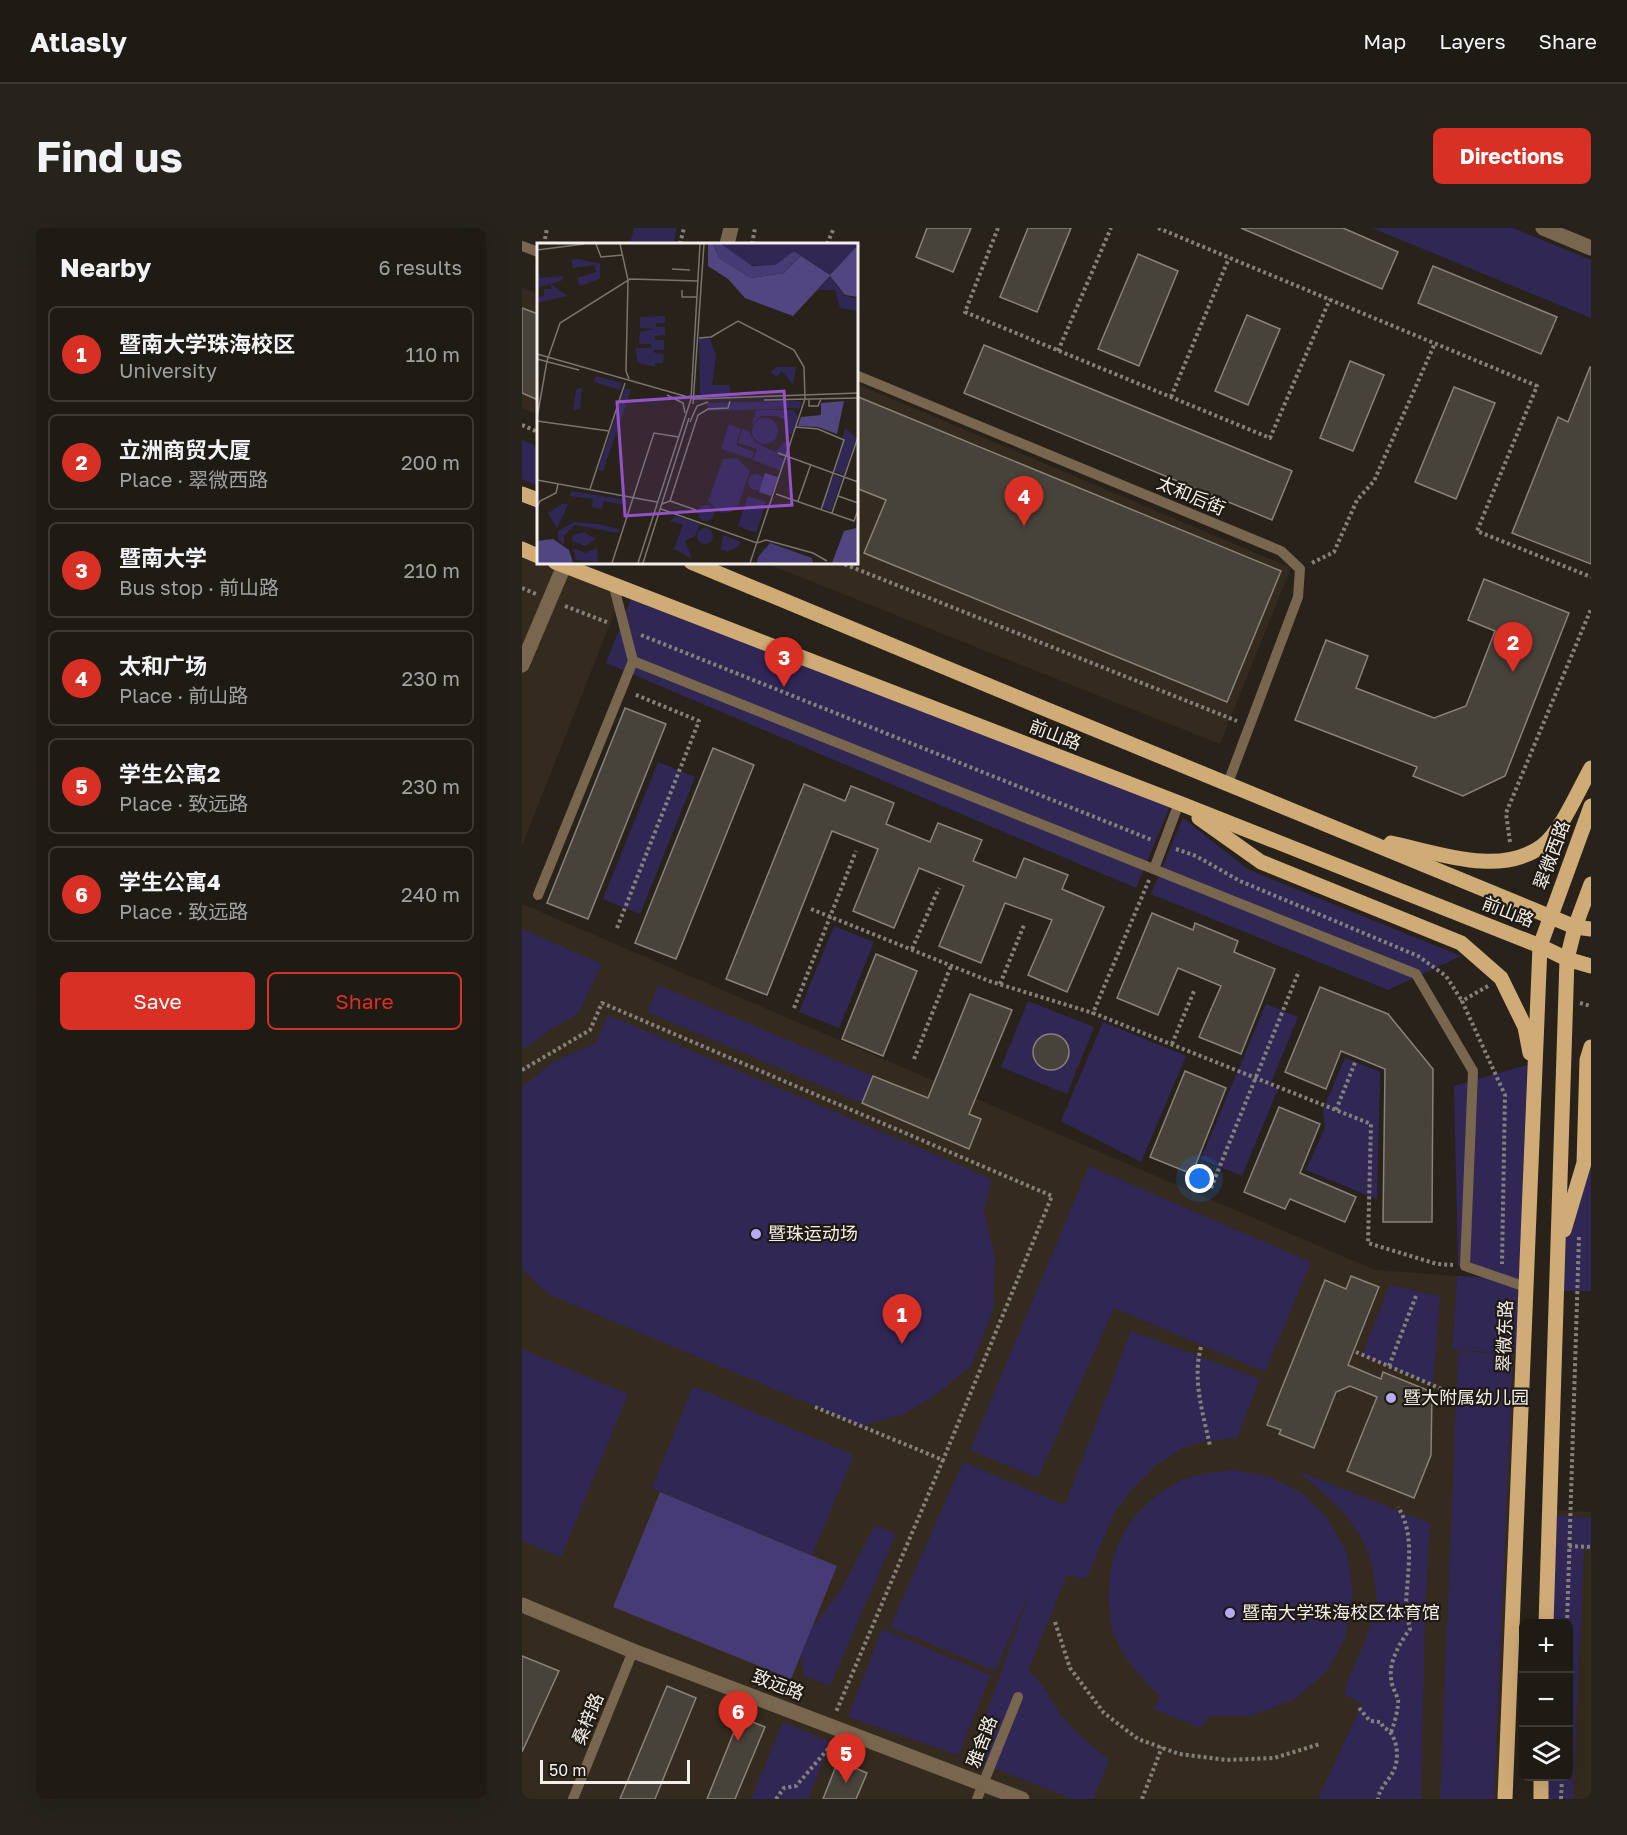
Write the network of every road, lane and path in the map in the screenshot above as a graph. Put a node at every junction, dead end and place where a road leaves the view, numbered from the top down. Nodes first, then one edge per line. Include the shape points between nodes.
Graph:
1 (547, 228) edge
2 (684, 228) edge
3 (731, 228) edge
4 (755, 228) edge
5 (834, 228) edge
6 (998, 228) edge
7 (1111, 228) edge
8 (1158, 228) edge
9 (1543, 228) edge
10 (543, 243) edge
11 (680, 243) edge
12 (727, 243) edge
13 (752, 243) edge
14 (827, 243) edge
15 (522, 246) edge
16 (1591, 248) edge
17 (537, 252) edge
18 (1229, 258) junction
19 (1330, 299) junction
20 (1435, 344) junction
21 (1058, 351) junction
22 (858, 376) edge
23 (1171, 397) junction
24 (522, 425) edge
25 (537, 432) edge
26 (522, 494) edge
27 (537, 500) edge
28 (522, 549) edge
29 (537, 556) edge
30 (560, 564) edge
31 (696, 564) edge
32 (844, 564) edge
33 (1300, 569) junction
34 (1591, 577) edge
35 (614, 587) junction
36 (522, 588) edge
37 (550, 600) junction
38 (1591, 609) edge
39 (625, 629) junction
40 (633, 661) junction
41 (522, 665) edge
42 (622, 689) junction
43 (1249, 726) junction
44 (1591, 768) edge
45 (1228, 783) junction
46 (1179, 803) junction
47 (1591, 806) edge
48 (1353, 835) junction
49 (1163, 844) junction
50 (856, 851) dead end
51 (1512, 860) junction
52 (1154, 868) junction
53 (1591, 884) edge
54 (939, 888) dead end
55 (538, 895) dead end
56 (811, 909) dead end
57 (831, 917) junction
58 (1551, 917) junction
59 (1024, 925) dead end
60 (617, 928) dead end
61 (1583, 928) edge
62 (1540, 946) junction
63 (912, 950) junction
64 (1567, 959) junction
65 (951, 966) junction
66 (1591, 966) edge
67 (1299, 971) dead end
68 (1501, 978) junction
69 (1000, 984) junction
70 (1194, 991) dead end
71 (1462, 1001) junction
72 (794, 1008) dead end
73 (1094, 1013) junction
74 (1172, 1044) junction
75 (1591, 1047) edge
76 (914, 1059) dead end
77 (1356, 1060) dead end
78 (522, 1070) edge
79 (1535, 1076) junction
80 (1255, 1077) junction
81 (1336, 1110) junction
82 (1211, 1188) dead end
83 (1580, 1229) dead end
84 (1558, 1251) junction
85 (1465, 1266) junction
86 (1502, 1279) junction
87 (1526, 1287) junction
88 (1416, 1296) dead end
89 (1201, 1347) dead end
90 (1356, 1352) dead end
91 (1389, 1366) junction
92 (1460, 1397) dead end
93 (815, 1407) dead end
94 (1210, 1446) dead end
95 (943, 1460) junction
96 (1398, 1507) dead end
97 (1569, 1546) junction
98 (1591, 1547) edge
99 (522, 1605) edge
100 (1546, 1619) edge
101 (1567, 1619) edge
102 (1055, 1622) dead end
103 (633, 1651) junction
104 (1018, 1697) dead end
105 (1359, 1708) dead end
106 (836, 1728) junction
107 (1391, 1732) junction
108 (1320, 1744) dead end
109 (1162, 1748) junction
110 (1541, 1781) edge
111 (1562, 1781) edge
112 (981, 1792) edge
113 (573, 1799) edge
114 (776, 1799) edge
115 (1022, 1799) edge
116 (1142, 1799) edge
117 (1378, 1799) edge
118 (1505, 1799) edge
119 (1541, 1799) edge
120 (1561, 1799) edge

1 - 10 path
2 - 11 path
3 - 12 street
4 - 13 path
5 - 14 path
6 - 21 path via 965,312
7 - 21 path
8 - 18 path
9 - 16 street
15 - 17 lane
18 - 19 path
18 - 23 path
19 - 20 path
19 - 23 path via 1270,438
20 - 33 path via 1374,481 1357,500 1334,552
20 - 34 path via 1537,386 1478,531
21 - 23 path
22 - 33 lane, 太和后街 via 1281,551
24 - 25 path
26 - 27 main road
28 - 29 main road
30 - 35 main road, 前山路
30 - 37 street
31 - 45 main road, 前山路
32 - 43 path
33 - 43 lane via 1298,597
35 - 39 lane
35 - 46 main road, 前山路
36 - 37 path
37 - 39 path
37 - 41 street
38 - 51 path via 1506,813
39 - 40 lane
39 - 49 path
40 - 42 lane
40 - 52 lane
42 - 55 lane
42 - 60 path via 699,721
43 - 45 lane
44 - 51 main road via 1559,826 1543,846
45 - 48 main road, 前山路
46 - 49 lane
46 - 62 main road, 前山路
46 - 68 main road via 1261,862 1461,943
47 - 58 main road, 翠微西路
48 - 51 main road via 1474,861
48 - 58 main road, 前山路
49 - 52 lane
49 - 71 path via 1418,956 1446,976
50 - 57 path
52 - 73 path
52 - 85 lane via 1416,974 1473,1071
53 - 61 main road
54 - 63 path
56 - 57 path
57 - 63 path
57 - 72 path
58 - 61 main road, 前山路
58 - 62 main road, 翠微西路
59 - 69 path
61 - 64 main road
62 - 64 main road, 前山路
62 - 79 main road, 翠微东路
63 - 65 path
64 - 66 main road, 前山路
64 - 84 main road
65 - 69 path
65 - 76 path
67 - 80 path
68 - 71 path
68 - 79 main road via 1525,1027
69 - 73 path
70 - 74 path
71 - 86 path via 1505,1095
73 - 74 path
74 - 80 path
75 - 84 main road via 1587,1060 1584,1163
77 - 81 path
78 - 95 path via 590,1030 602,1003 1052,1196
79 - 87 main road, 翠微东路
80 - 81 path
80 - 82 path
81 - 85 path via 1371,1124 1368,1243 1437,1264
83 - 97 path
84 - 100 main road
85 - 86 lane
86 - 87 lane
87 - 118 main road, 翠微东路
88 - 91 path
89 - 94 path via 1197,1360 1198,1393
90 - 91 path
91 - 92 path
93 - 95 path
95 - 106 path
96 - 107 path via 1404,1516 1409,1542 1406,1610 1410,1629 1391,1670 1398,1703
97 - 98 path
97 - 101 path
99 - 103 street, 致远路
102 - 109 path via 1070,1668 1104,1713 1138,1739
103 - 106 street, 致远路
103 - 113 lane, 桑梓路
104 - 112 lane, 雅舍路
105 - 107 path via 1370,1721 1381,1722
106 - 112 street, 致远路
106 - 114 path via 828,1751 796,1786 784,1788
107 - 117 path via 1397,1755 1394,1770 1382,1785
108 - 109 path via 1274,1758 1227,1760
109 - 116 path
110 - 119 main road
111 - 120 path
112 - 115 street, 致远路

